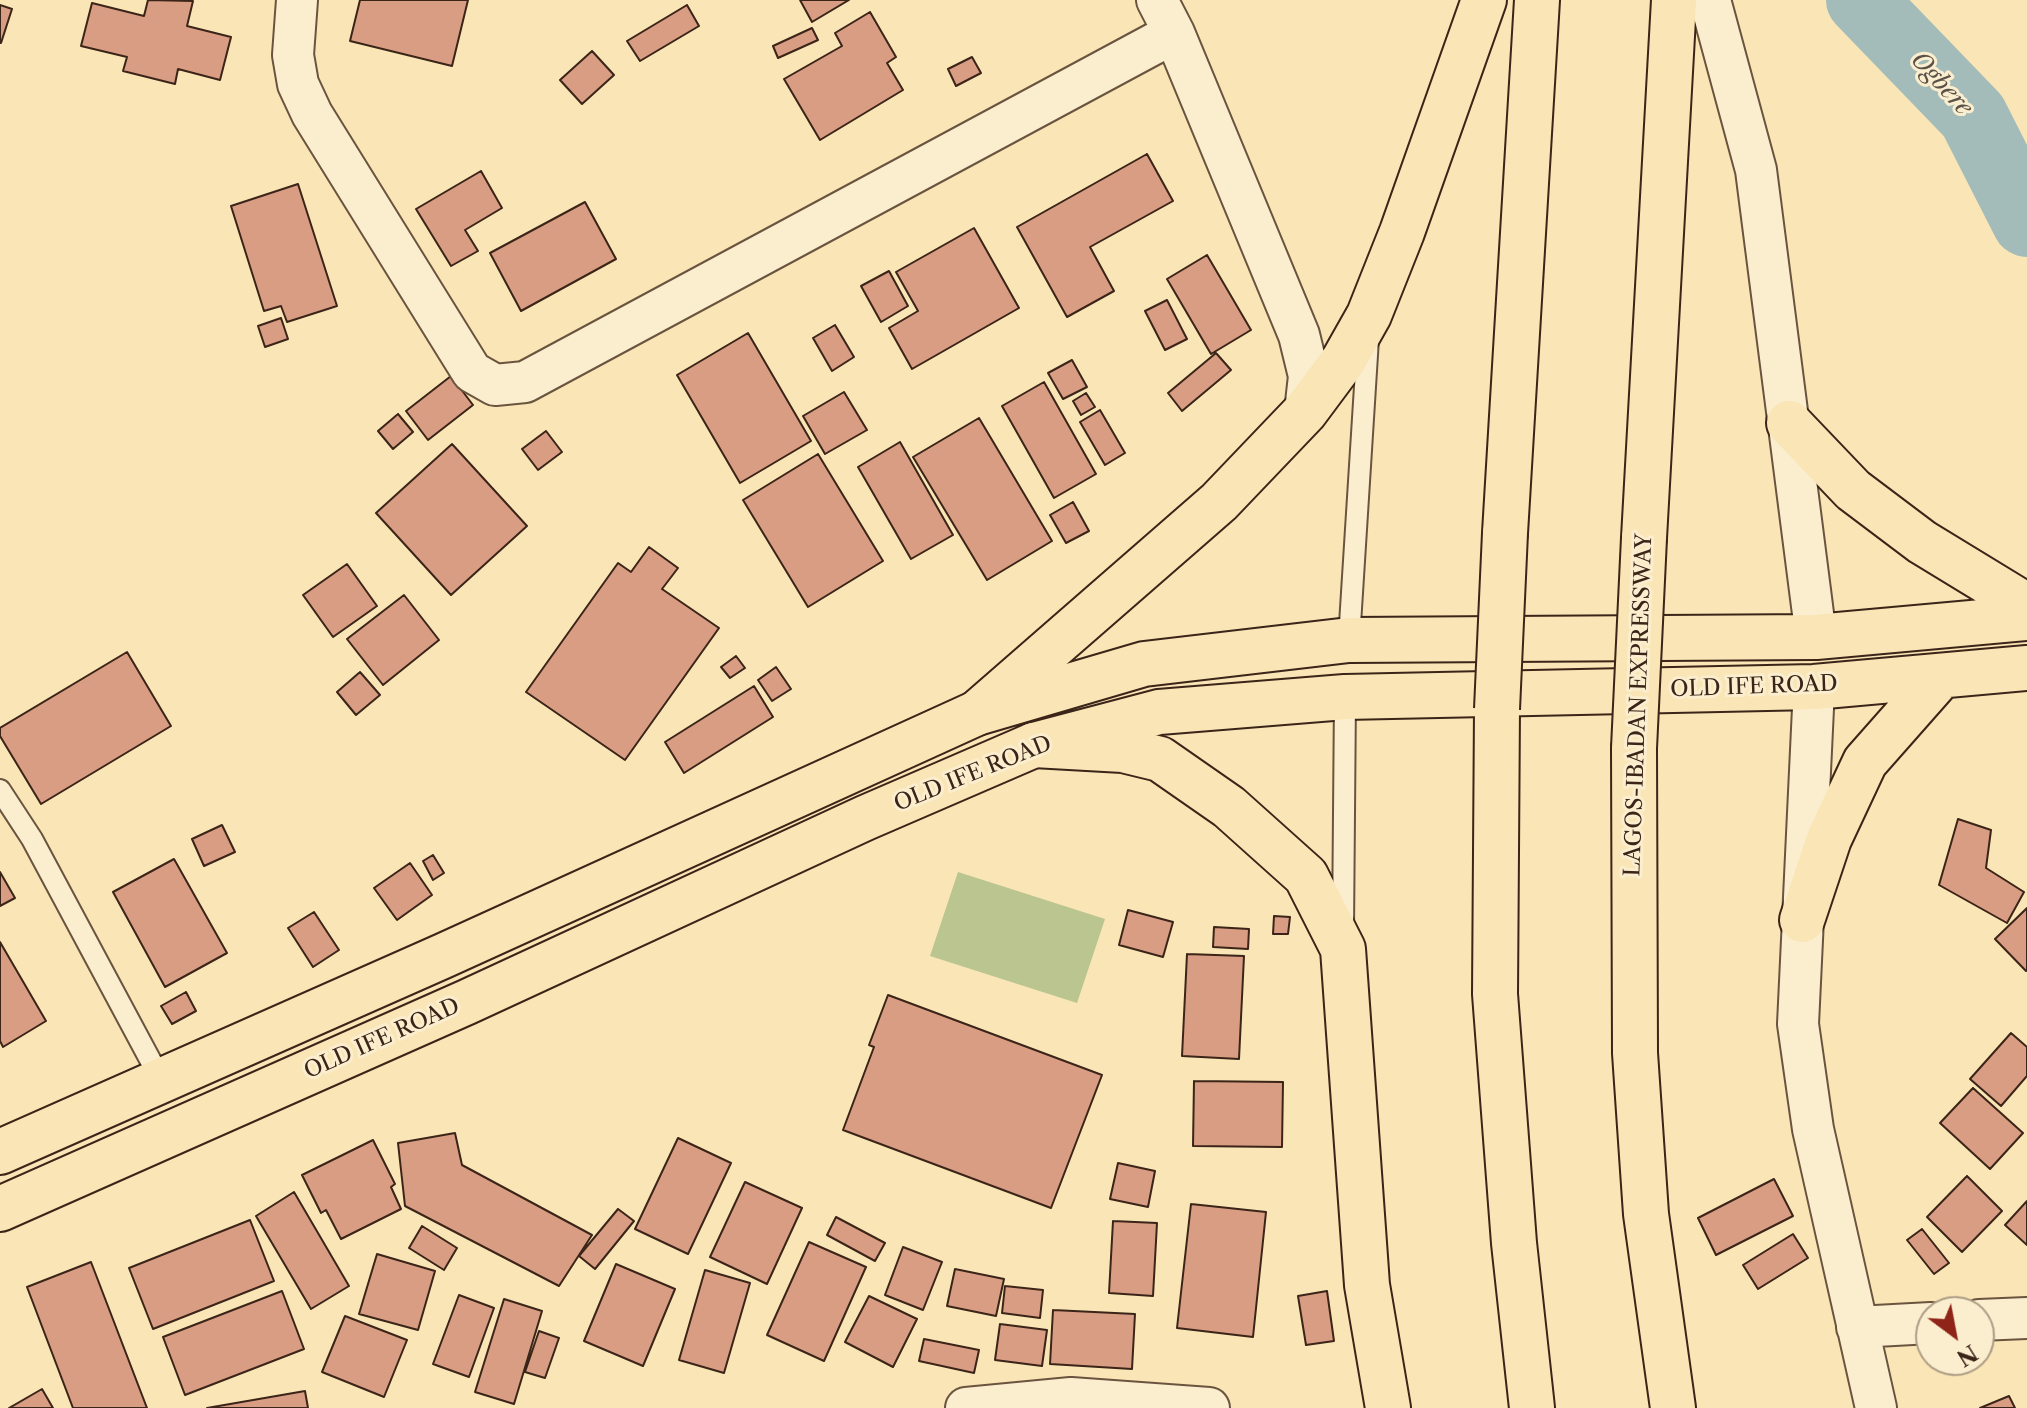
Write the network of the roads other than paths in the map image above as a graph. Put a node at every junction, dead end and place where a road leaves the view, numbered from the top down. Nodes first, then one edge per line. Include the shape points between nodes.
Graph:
1 (297, 0) edge
2 (1484, 0) edge
3 (1537, 0) edge
4 (1674, 0) edge
5 (1710, 0) edge
6 (1166, 16) edge
7 (1369, 315) junction
8 (1305, 412) junction
9 (1789, 423) junction
10 (2027, 606) edge
11 (2027, 618) edge
12 (1816, 637) junction
13 (1349, 640) junction
14 (2027, 668) edge
15 (1940, 677) junction
16 (1814, 687) junction
17 (1345, 697) junction
18 (977, 713) junction
19 (1034, 745) junction
20 (0, 790) edge
21 (1802, 920) junction
22 (1343, 949) junction
23 (161, 1080) junction
24 (0, 1152) edge
25 (0, 1209) edge
26 (2027, 1318) edge
27 (1995, 1319) edge
28 (1915, 1324) edge
29 (1857, 1327) junction
30 (966, 1408) edge
31 (1209, 1408) edge
32 (1388, 1408) edge
33 (1532, 1408) edge
34 (1673, 1408) edge
35 (1876, 1408) edge

1 - 6 street via 293,55 298,84 312,114 472,372 495,385 525,382
2 - 7 main road
3 - 33 main road, bridge via 1497,709 1495,994
4 - 34 main road, LAGOS-IBADAN EXPRESSWAY, bridge via 1634,748 1635,1053 1646,1214
5 - 9 street via 1756,170
6 - 8 street via 1299,335 1309,376
7 - 8 main road
7 - 13 lane
8 - 18 main road via 1219,502
9 - 10 main road via 1853,490 1922,542
9 - 12 street
11 - 12 main road
12 - 13 main road
13 - 18 main road via 1144,664
14 - 15 main road, OLD IFE ROAD
15 - 16 main road, OLD IFE ROAD
15 - 21 main road via 1865,762 1829,839
16 - 17 main road, OLD IFE ROAD
16 - 21 street
17 - 19 main road, OLD IFE ROAD via 1159,712
17 - 22 lane
18 - 23 main road
19 - 22 main road via 1123,750 1160,759 1229,807 1306,876
19 - 25 main road, OLD IFE ROAD
20 - 23 lane via 32,839
21 - 29 street via 1800,1039 1813,1129
22 - 32 main road via 1367,1285
23 - 24 main road
26 - 27 street
28 - 29 street
29 - 35 street
30 - 31 street via 1071,1398

